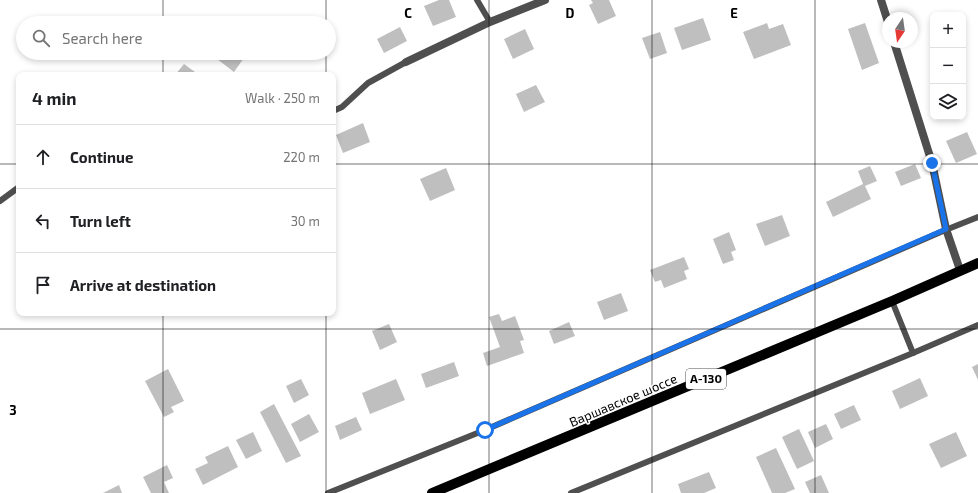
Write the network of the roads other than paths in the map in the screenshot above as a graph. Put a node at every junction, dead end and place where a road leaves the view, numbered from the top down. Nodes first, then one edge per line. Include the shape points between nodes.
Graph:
1 (477, 0) edge
2 (545, 0) edge
3 (881, 0) edge
4 (885, 12) edge
5 (490, 22) junction
6 (896, 48) edge
7 (406, 62) joint
8 (336, 110) edge
9 (16, 189) edge
10 (0, 201) edge
11 (978, 217) edge
12 (946, 229) junction
13 (978, 263) edge
14 (960, 270) junction
15 (892, 301) junction
16 (978, 325) edge
17 (913, 353) junction
18 (328, 493) edge
19 (432, 493) edge
20 (571, 493) edge

1 - 5 lane
2 - 5 street
3 - 4 street
5 - 7 street
6 - 12 street via 932,163
7 - 8 lane via 368,83
9 - 10 lane
11 - 12 lane
12 - 14 street
12 - 18 lane via 493,427
13 - 14 main road, Варшавское шоссе / А-130
14 - 15 main road, Варшавское шоссе / А-130
15 - 17 lane
15 - 19 main road, Варшавское шоссе / А-130
16 - 17 lane
17 - 20 lane

